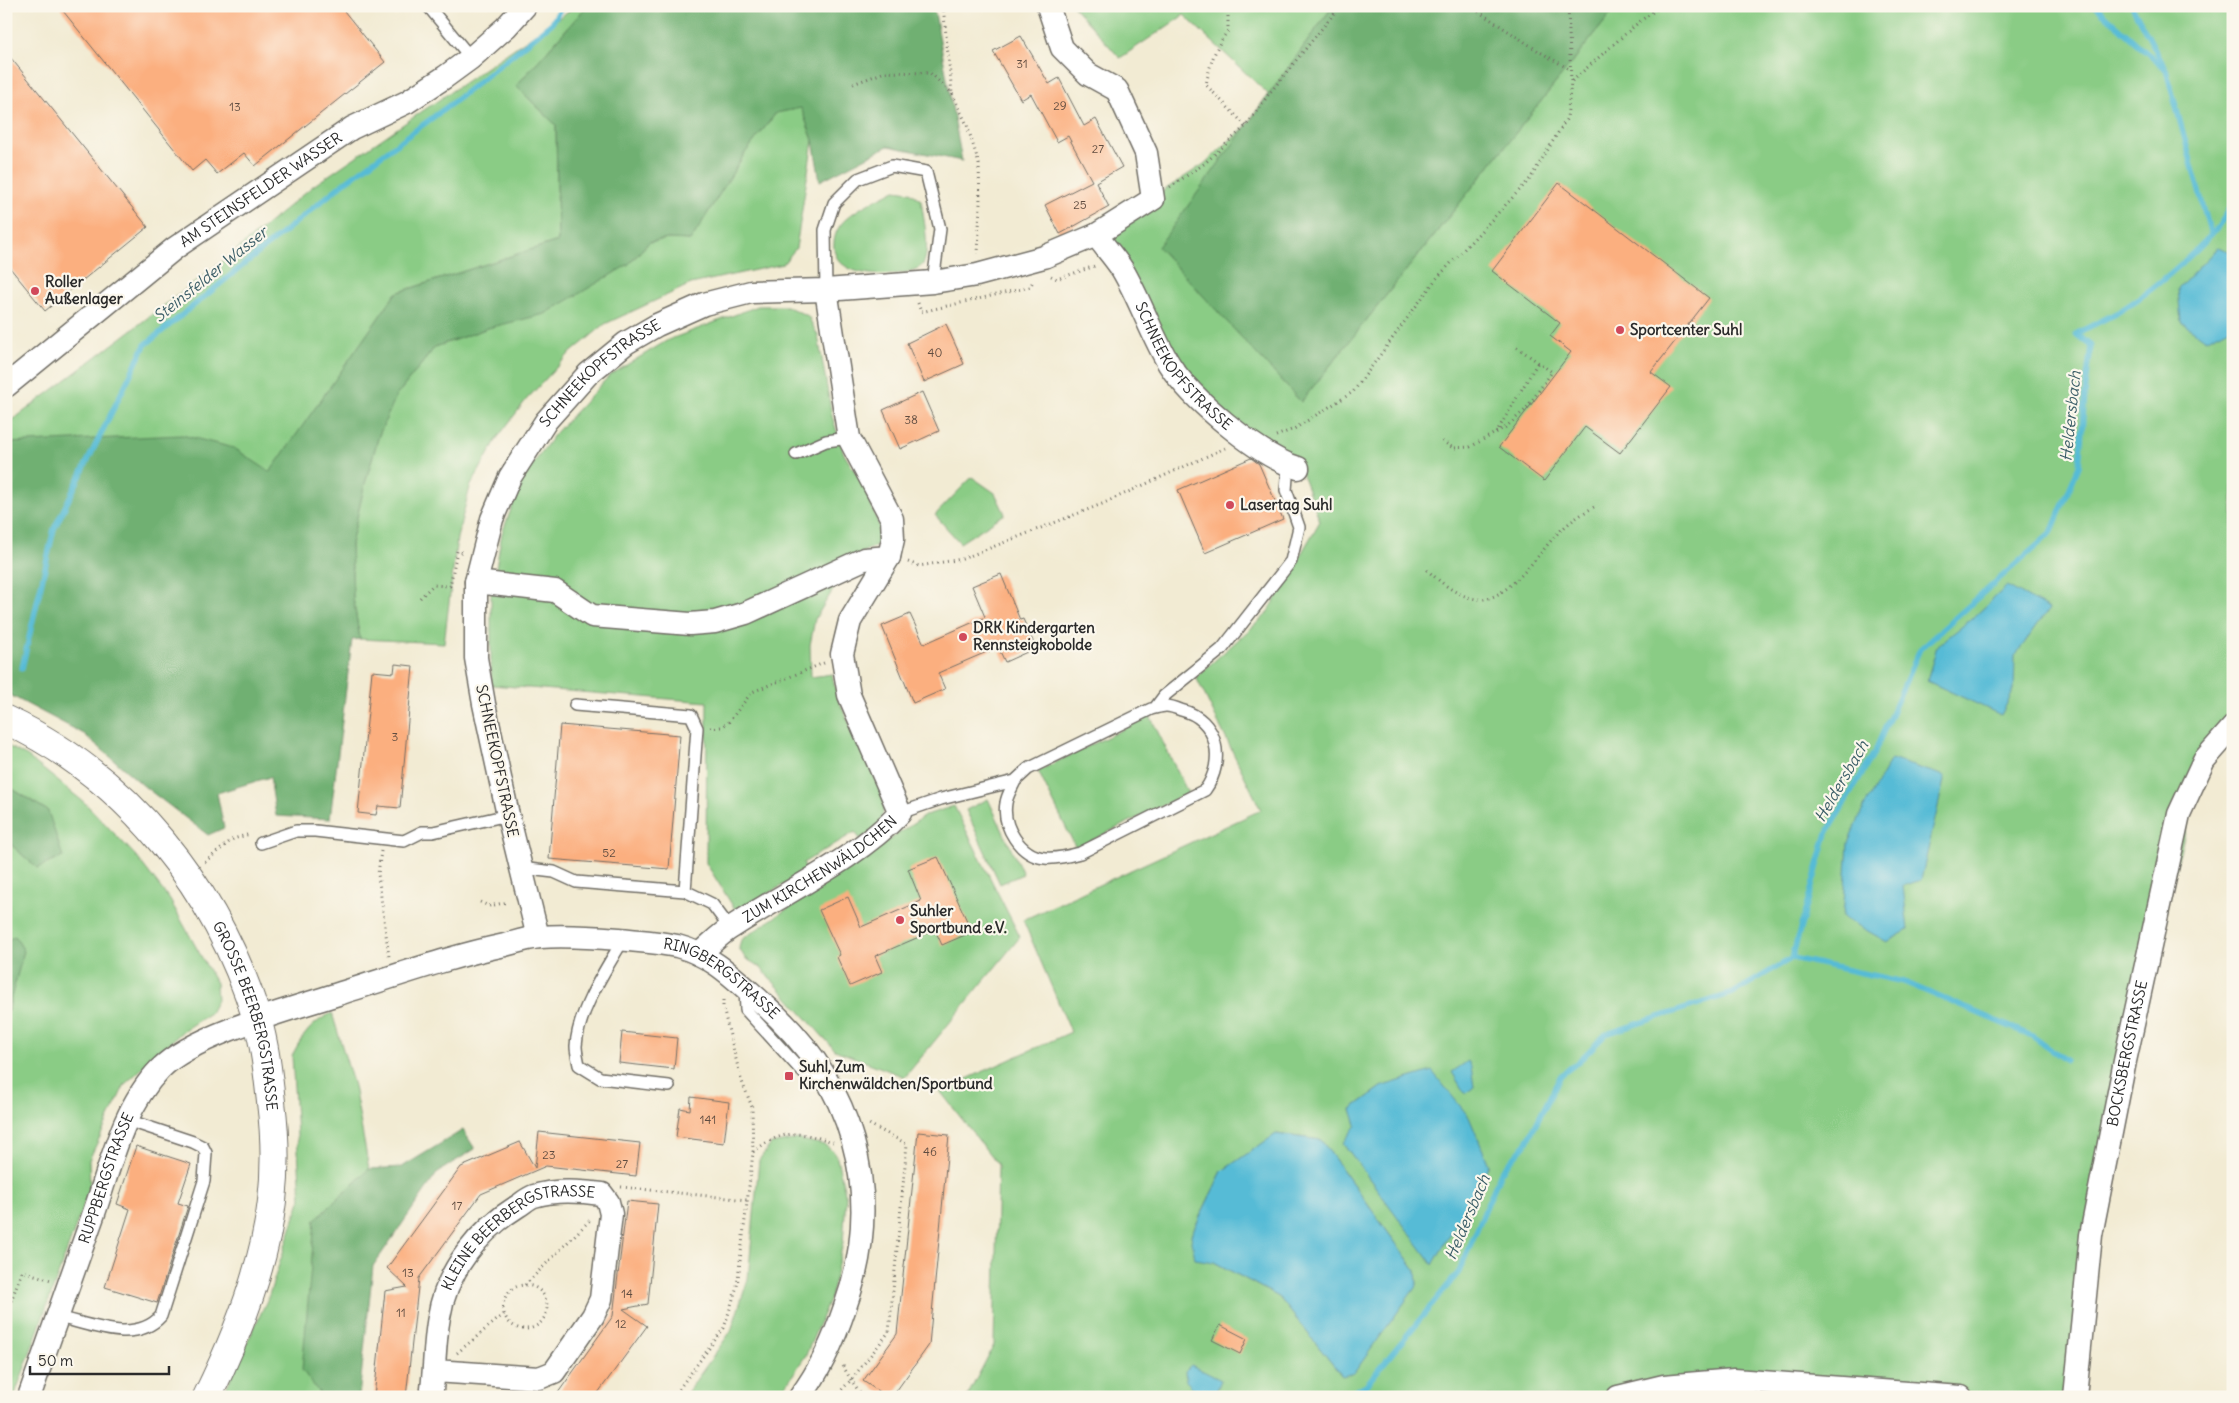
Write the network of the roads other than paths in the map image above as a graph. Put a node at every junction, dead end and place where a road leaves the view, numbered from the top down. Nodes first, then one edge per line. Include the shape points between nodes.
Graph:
1 (428, 6) edge
2 (525, 6) edge
3 (1048, 6) edge
4 (471, 58) junction
5 (1096, 236) junction
6 (933, 282) junction
7 (826, 290) junction
8 (6, 386) edge
9 (849, 438) junction
10 (796, 454) dead end
11 (1293, 466) joint
12 (889, 558) junction
13 (476, 582) junction
14 (574, 705) dead end
15 (1155, 708) junction
16 (6, 720) edge
17 (2233, 727) edge
18 (1015, 781) junction
19 (900, 813) junction
20 (508, 816) junction
21 (261, 843) dead end
22 (520, 868) junction
23 (685, 891) junction
24 (730, 928) junction
25 (538, 937) junction
26 (623, 940) junction
27 (699, 954) junction
28 (258, 1020) junction
29 (669, 1086) dead end
30 (127, 1120) junction
31 (58, 1317) junction
32 (435, 1371) junction
33 (29, 1397) edge
34 (207, 1397) edge
35 (431, 1397) edge
36 (800, 1397) edge
37 (1618, 1397) edge
38 (1961, 1397) edge
39 (2075, 1397) edge

1 - 4 lane
2 - 4 street, AM STEINSFELDER WASSER
3 - 5 street, SCHNEEKOPFSTRASSE via 1062,48 1088,74 1117,90 1146,153 1154,199
4 - 8 street, AM STEINSFELDER WASSER via 407,102 352,128 175,248
5 - 6 street, SCHNEEKOPFSTRASSE via 1044,257 977,275
5 - 11 street, SCHNEEKOPFSTRASSE via 1121,268 1169,364 1192,393 1252,443
6 - 7 street, SCHNEEKOPFSTRASSE
6 - 7 lane via 940,229 926,172 892,166 858,179 834,203 825,230
7 - 9 street, ZUM KIRCHENWÄLDCHEN
7 - 13 street, SCHNEEKOPFSTRASSE via 751,292 704,304 626,343 588,374 546,421 510,478 492,519
9 - 10 lane via 826,440
9 - 12 street, ZUM KIRCHENWÄLDCHEN via 892,519 893,539
11 - 15 lane via 1286,490 1299,527 1291,561 1222,649 1164,696
12 - 13 street via 864,559 746,613 715,622 690,624 592,616 555,591
12 - 19 street, ZUM KIRCHENWÄLDCHEN via 850,621 842,654 849,695
13 - 20 street, SCHNEEKOPFSTRASSE via 476,658
14 - 23 lane via 691,715 697,728
15 - 18 lane via 1028,769
15 - 18 lane via 1167,706 1188,711 1202,719 1210,729 1216,749 1216,764 1212,780 1205,790 1080,853 1043,858 1025,850 1005,817 1006,801
16 - 28 street, GROSSE BEERBERGSTRASSE via 75,759 113,790 165,844 212,911 233,952
17 - 39 street, BOCKSBERGSTRASSE via 2204,760 2179,814 2091,1234
18 - 19 lane
19 - 24 street, ZUM KIRCHENWÄLDCHEN via 885,829 822,872
20 - 21 lane via 422,832 404,841 296,832
20 - 22 street, SCHNEEKOPFSTRASSE
22 - 23 lane via 554,872 576,882
22 - 25 street, SCHNEEKOPFSTRASSE
23 - 24 lane via 712,904
24 - 27 street, ZUM KIRCHENWÄLDCHEN
25 - 26 street, RINGBERGSTRASSE via 586,936
25 - 28 street, RINGBERGSTRASSE via 464,953
26 - 27 street, RINGBERGSTRASSE via 661,943
26 - 29 lane via 582,1020 576,1046 579,1065 600,1078
27 - 36 street, RINGBERGSTRASSE via 720,964 807,1047 841,1108 856,1149 863,1205 861,1244 852,1288 832,1345
28 - 30 street, RUPPBERGSTRASSE via 189,1047 162,1066 131,1107
28 - 34 street, GROSSE BEERBERGSTRASSE via 268,1072 274,1134 272,1201 249,1299
30 - 31 street, RUPPBERGSTRASSE
30 - 31 lane via 194,1142 204,1147 206,1153 204,1181 161,1316 152,1326 135,1331 120,1331
31 - 33 street, RUPPBERGSTRASSE
32 - 32 street, KLEINE BEERBERGSTRASSE via 539,1378 554,1372 593,1316 601,1298 611,1214 602,1194 580,1191 533,1196 499,1218 481,1235 463,1258 450,1283 439,1316
32 - 35 street, KLEINE BEERBERGSTRASSE
37 - 38 street via 1664,1386 1734,1380

